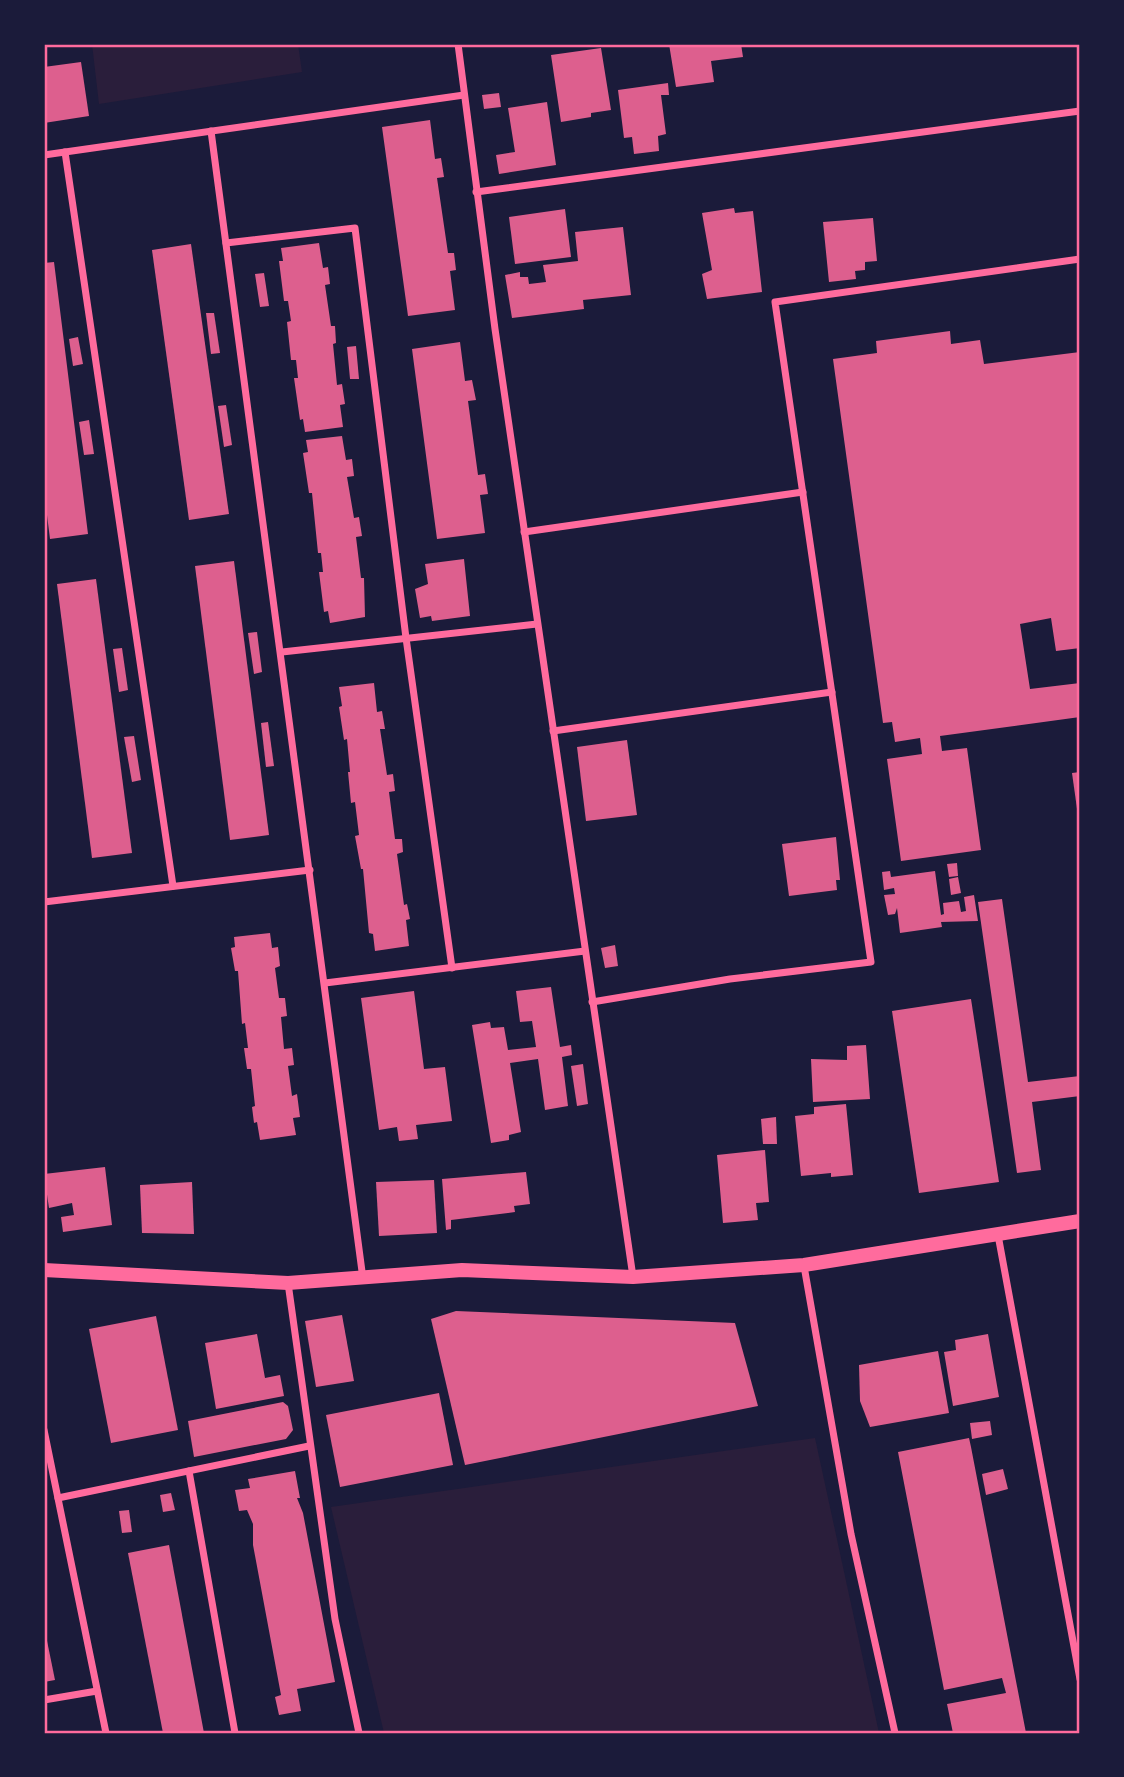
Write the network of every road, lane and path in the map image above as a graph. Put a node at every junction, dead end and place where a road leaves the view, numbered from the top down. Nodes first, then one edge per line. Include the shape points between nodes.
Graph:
1 (458, 44) edge
2 (464, 95) junction
3 (1080, 111) edge
4 (211, 131) junction
5 (65, 152) junction
6 (44, 155) edge
7 (476, 192) junction
8 (226, 243) junction
9 (1080, 259) edge
10 (803, 492) junction
11 (524, 532) junction
12 (537, 624) junction
13 (406, 638) junction
14 (282, 652) junction
15 (832, 692) junction
16 (553, 731) junction
17 (310, 870) junction
18 (173, 886) junction
19 (44, 902) edge
20 (585, 951) junction
21 (452, 968) junction
22 (325, 983) junction
23 (592, 1002) junction
24 (1080, 1221) edge
25 (998, 1235) junction
26 (804, 1265) junction
27 (44, 1270) edge
28 (633, 1277) junction
29 (363, 1280) junction
30 (288, 1283) junction
31 (44, 1430) edge
32 (309, 1446) junction
33 (189, 1471) junction
34 (58, 1498) junction
35 (1080, 1679) edge
36 (97, 1690) junction
37 (44, 1700) edge
38 (106, 1733) edge
39 (234, 1733) edge
40 (359, 1733) edge
41 (895, 1733) edge

1 - 2 street
2 - 4 street
2 - 7 street
3 - 7 street
4 - 5 street
4 - 8 street
5 - 6 street
5 - 18 street
7 - 11 street
8 - 13 street via 355,228
8 - 14 street
9 - 10 street via 775,302
10 - 11 street
10 - 15 street
11 - 12 street
12 - 13 street
12 - 16 street
13 - 14 street
13 - 21 street
14 - 17 street
15 - 16 street
15 - 23 street via 871,962
16 - 20 street
17 - 18 street
17 - 22 street
18 - 19 street
20 - 21 street
20 - 23 street
21 - 22 street
22 - 29 street
23 - 28 street
24 - 25 main road
25 - 26 main road
25 - 35 street
26 - 28 main road
26 - 41 street via 851,1534
27 - 30 main road
28 - 29 main road via 462,1270
29 - 30 main road
30 - 32 street
31 - 34 street
32 - 33 street
32 - 40 street via 335,1619
33 - 34 street
33 - 39 street
34 - 36 street
36 - 37 street
36 - 38 street

